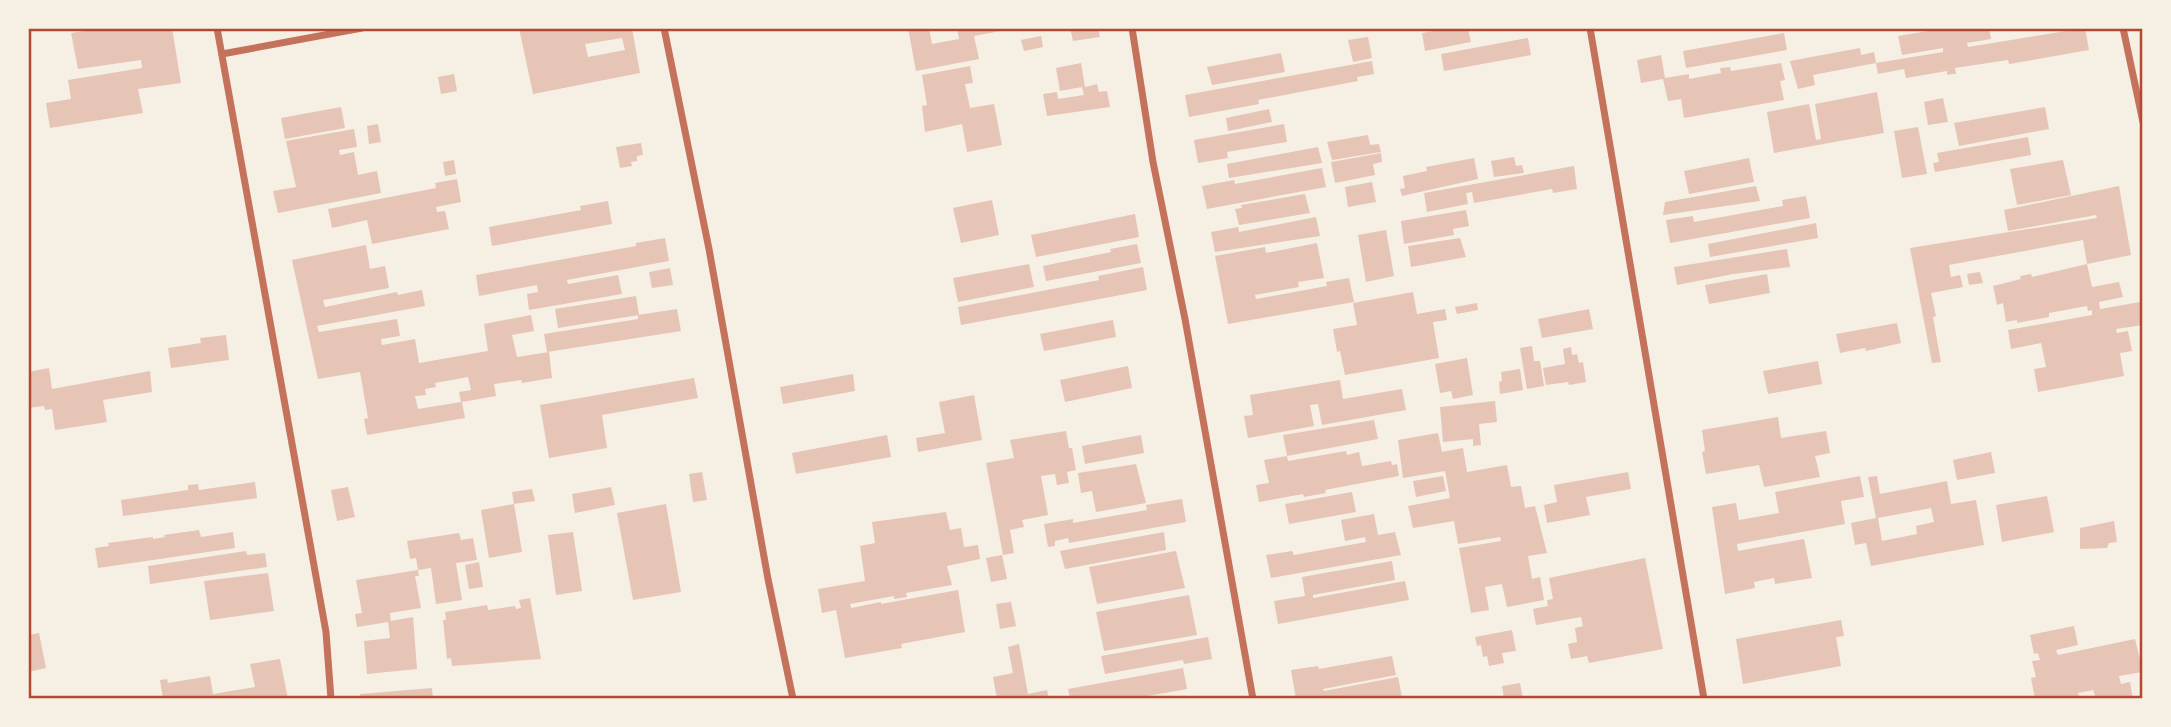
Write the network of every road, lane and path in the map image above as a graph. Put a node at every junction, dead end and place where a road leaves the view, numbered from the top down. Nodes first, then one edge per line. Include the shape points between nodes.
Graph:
1 (217, 28) edge
2 (362, 28) edge
3 (664, 28) edge
4 (1132, 28) edge
5 (1590, 28) edge
6 (2123, 28) edge
7 (222, 54) junction
8 (2143, 122) edge
9 (331, 699) edge
10 (793, 699) edge
11 (1253, 699) edge
12 (1704, 699) edge

1 - 7 street
2 - 7 street
3 - 10 street
4 - 11 street
5 - 12 street
6 - 8 street
7 - 9 street via 321,605

